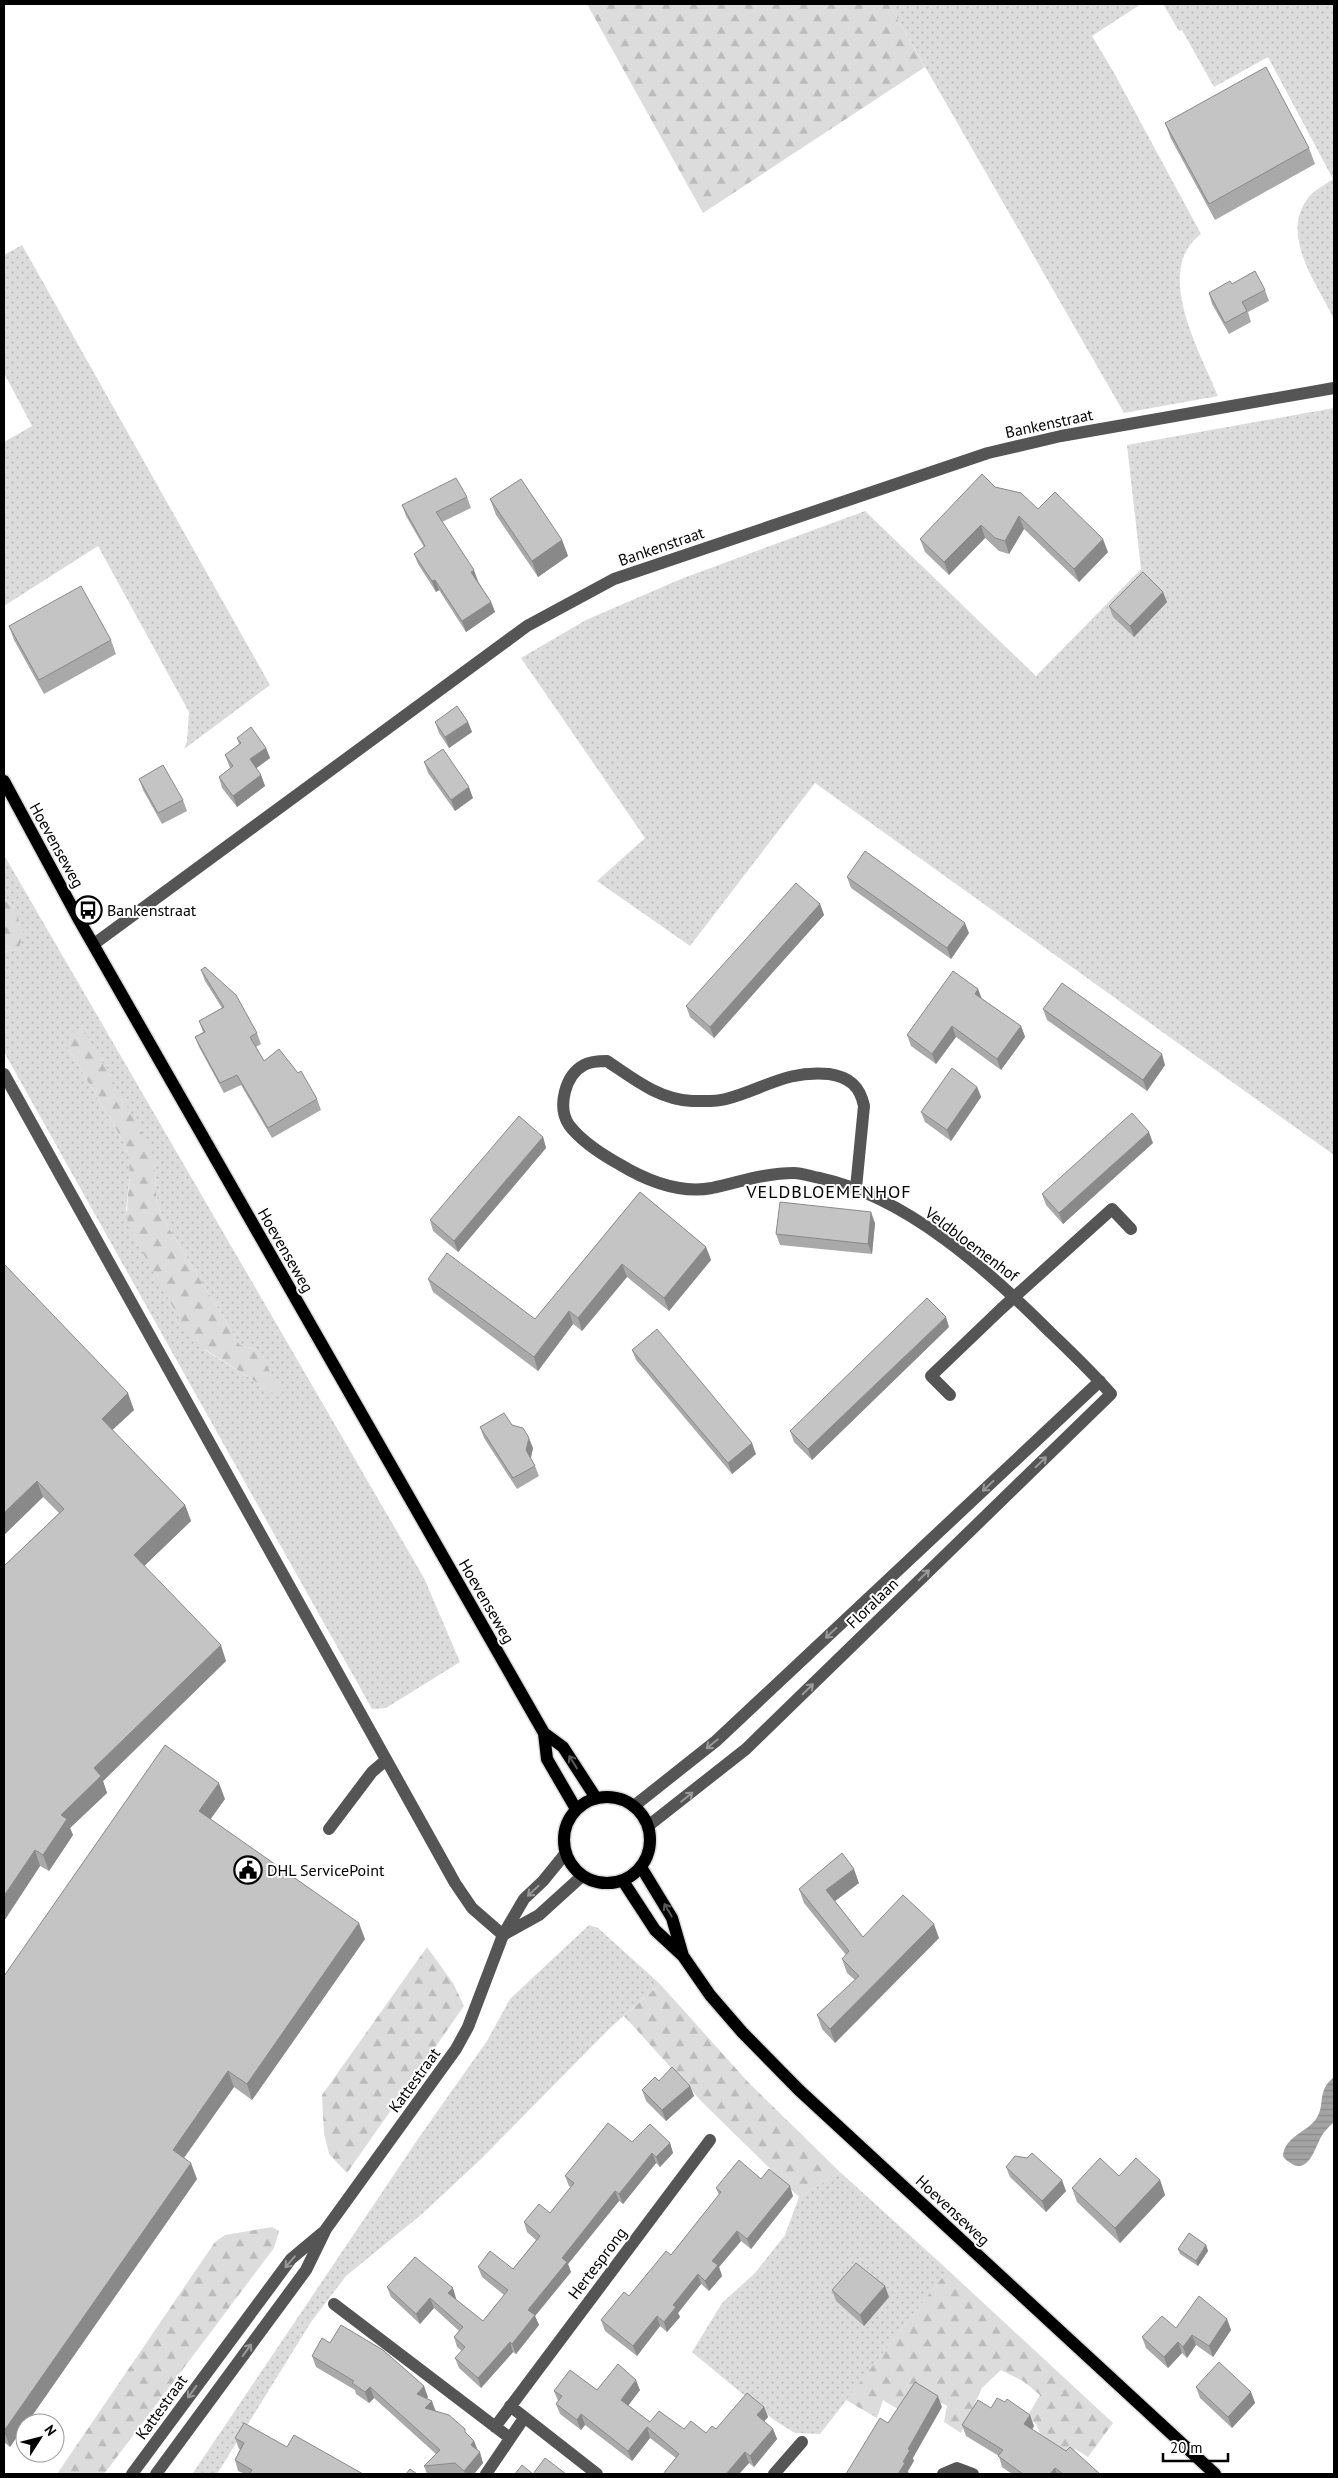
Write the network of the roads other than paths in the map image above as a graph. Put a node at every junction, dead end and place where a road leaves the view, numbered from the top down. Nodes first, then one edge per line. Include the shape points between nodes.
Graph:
1 (1334, 388) edge
2 (4, 781) edge
3 (94, 944) junction
4 (4, 1074) edge
5 (856, 1188) junction
6 (1131, 1229) dead end
7 (1014, 1297) junction
8 (1100, 1380) junction
9 (1111, 1394) joint
10 (950, 1396) dead end
11 (544, 1733) junction
12 (386, 1760) junction
13 (596, 1798) junction
14 (634, 1806) junction
15 (576, 1809) junction
16 (648, 1826) junction
17 (329, 1829) dead end
18 (565, 1854) junction
19 (641, 1867) junction
20 (582, 1876) junction
21 (623, 1881) junction
22 (504, 1935) junction
23 (683, 1956) junction
24 (710, 2140) dead end
25 (326, 2229) junction
26 (334, 2304) dead end
27 (510, 2406) junction
28 (524, 2418) junction
29 (495, 2426) junction
30 (510, 2438) junction
31 (802, 2442) dead end
32 (135, 2470) edge
33 (150, 2474) edge
34 (156, 2474) edge
35 (486, 2474) edge
36 (597, 2474) edge
37 (774, 2474) edge
38 (943, 2474) edge
39 (973, 2474) edge
40 (1215, 2474) edge

1 - 3 street, Bankenstraat via 1061,436 988,453 614,579 527,626
2 - 3 main road, Hoevenseweg
3 - 11 main road, Hoevenseweg
4 - 12 street
5 - 5 street, Veldbloemenhof via 864,1106 862,1093 853,1082 842,1076 794,1075 726,1099 690,1101 651,1091 606,1062 598,1061 584,1065 572,1077 565,1092 563,1106 568,1124 583,1141 620,1165 659,1184 687,1190 711,1188 769,1174 796,1173
5 - 7 street, Veldbloemenhof via 943,1239
6 - 7 street, Veldbloemenhof via 1112,1209
7 - 8 street, Veldbloemenhof
7 - 10 street, Veldbloemenhof via 931,1376
8 - 9 street, Veldbloemenhof
8 -> 14 street, Floralaan via 716,1742
16 -> 9 street, Floralaan via 746,1749
13 -> 11 main road, Hoevenseweg via 564,1747
11 - 15 main road, Hoevenseweg via 547,1759
12 - 17 street via 372,1772
12 - 22 street via 466,1900 479,1916
13 - 14 main road via 615,1798
13 - 15 main road
14 - 16 main road
15 - 18 main road via 564,1830
16 - 19 main road via 650,1848
18 - 20 main road
18 -> 22 street, Kattestraat via 524,1898
19 - 21 main road
23 -> 19 main road, Hoevenseweg via 672,1918
20 - 21 main road via 609,1884
20 - 22 street via 539,1915
21 - 23 main road, Hoevenseweg via 654,1930
22 - 25 street, Kattestraat via 468,2027 456,2049
23 - 40 main road, Hoevenseweg via 726,2014 799,2090
24 - 27 street, Hertesprong
25 -> 32 street, Kattestraat via 291,2259
34 -> 25 street, Kattestraat via 306,2270
26 - 29 street
27 - 28 street
27 - 29 street, Hertesprong
28 - 30 street
28 - 36 street
29 - 30 street
30 - 35 street
31 - 37 street
32 - 33 street, Kattestraat
38 - 39 street via 957,2468

